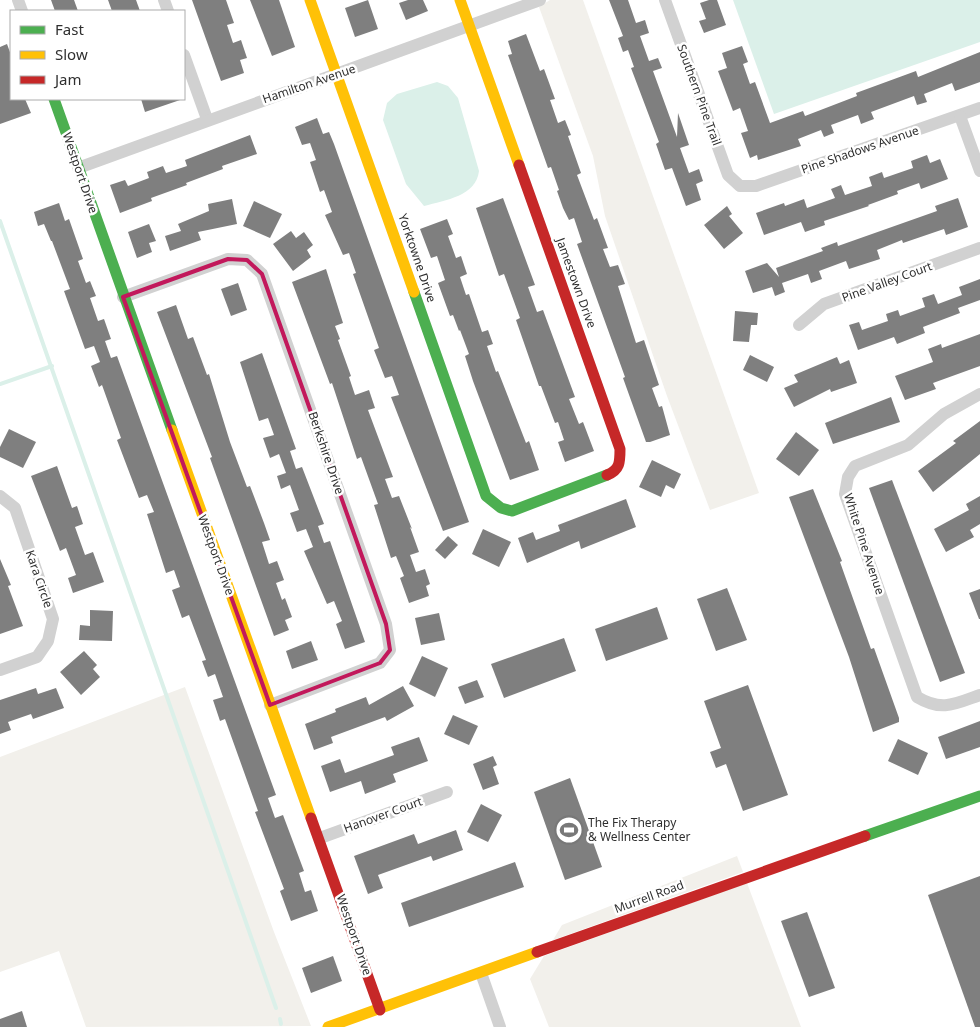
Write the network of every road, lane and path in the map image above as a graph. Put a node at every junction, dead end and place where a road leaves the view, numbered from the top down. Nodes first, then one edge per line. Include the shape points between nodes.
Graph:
1 (310, 0) edge
2 (460, 0) edge
3 (540, 0) edge
4 (665, 0) edge
5 (469, 26) junction
6 (185, 58) edge
7 (338, 75) junction
8 (54, 100) edge
9 (980, 108) edge
10 (960, 116) junction
11 (207, 119) junction
12 (78, 168) junction
13 (980, 171) edge
14 (740, 186) joint
15 (980, 248) edge
16 (123, 297) junction
17 (799, 325) dead end
18 (980, 394) edge
19 (0, 496) edge
20 (512, 511) joint
21 (0, 670) edge
22 (980, 695) edge
23 (270, 704) junction
24 (447, 792) dead end
25 (980, 796) edge
26 (320, 838) junction
27 (481, 973) junction
28 (380, 1010) junction
29 (328, 1027) edge
30 (500, 1027) edge

1 - 7 street, Yorktowne Drive
2 - 5 street, Jamestown Drive
3 - 5 street, Hamilton Avenue
4 - 14 street, Southern Pine Trail via 728,175
5 - 7 street, Hamilton Avenue
5 - 20 street, Jamestown Drive via 620,449 620,464 613,473
6 - 11 street
7 - 11 street, Hamilton Avenue
7 - 20 street, Yorktowne Drive via 486,496 501,508
8 - 12 street, Westport Drive
9 - 10 street, Pine Shadows Avenue
10 - 13 street
10 - 14 street, Pine Shadows Avenue via 756,186
11 - 12 street, Hamilton Avenue
12 - 16 street, Westport Drive
15 - 17 street, Pine Valley Court via 824,304
16 - 23 street, Westport Drive
16 - 23 street, Berkshire Drive via 228,259 247,260 262,274 386,624 390,650 380,663
18 - 22 street, White Pine Avenue via 944,414 908,445 855,466 848,477 845,494 918,697 930,705 950,706
19 - 21 street, Kara Circle via 15,508 52,619 48,641 37,657
23 - 26 street, Westport Drive
24 - 26 street, Hanover Court
25 - 27 street, Murrell Road
26 - 28 street, Westport Drive
27 - 28 street, Murrell Road
27 - 30 street
28 - 29 street, Murrell Road

